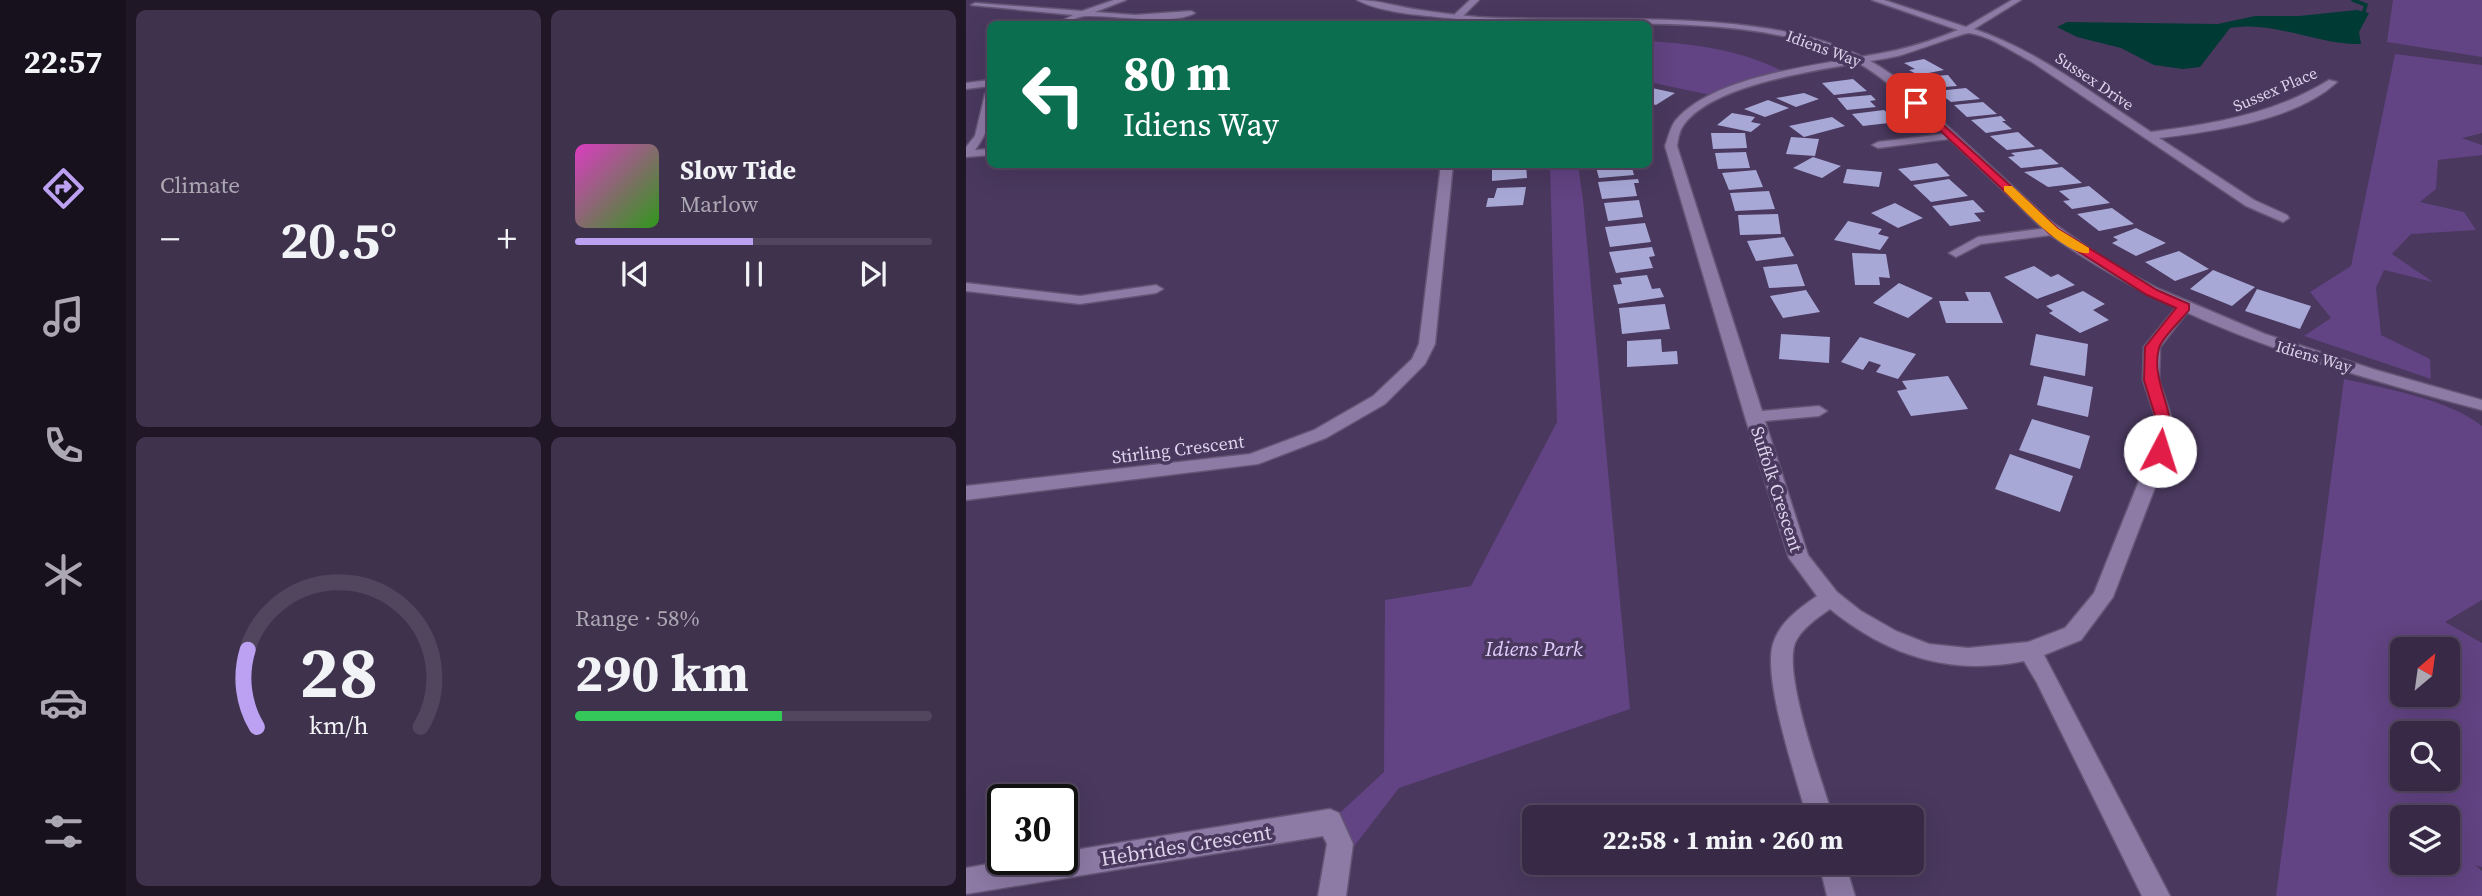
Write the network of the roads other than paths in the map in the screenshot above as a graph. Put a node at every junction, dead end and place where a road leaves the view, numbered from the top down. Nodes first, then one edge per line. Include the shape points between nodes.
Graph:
1 (1122, 0) edge
2 (1361, 0) edge
3 (1475, 0) edge
4 (1876, 0) edge
5 (2017, 0) edge
6 (979, 3) edge
7 (966, 9) edge
8 (1086, 12) junction
9 (1191, 13) dead end
10 (1458, 16) junction
11 (1066, 21) edge
12 (1964, 32) junction
13 (1862, 61) junction
14 (2332, 82) dead end
15 (987, 83) edge
16 (966, 86) edge
17 (987, 107) edge
18 (1952, 136) junction
19 (2148, 136) junction
20 (1878, 145) dead end
21 (987, 152) edge
22 (966, 154) edge
23 (1447, 168) edge
24 (2283, 218) dead end
25 (2054, 231) junction
26 (1956, 253) dead end
27 (966, 287) edge
28 (1156, 289) dead end
29 (2184, 307) junction
30 (2482, 405) edge
31 (1819, 411) dead end
32 (1753, 417) junction
33 (966, 493) edge
34 (1830, 598) junction
35 (2029, 651) junction
36 (1817, 805) edge
37 (1835, 875) edge
38 (966, 881) edge
39 (1332, 896) edge
40 (1840, 896) edge
41 (2156, 896) edge

1 - 8 street
2 - 10 street, Idiens Way
3 - 10 street
4 - 12 street, Sussex Drive
5 - 12 street, Suffolk Crescent
6 - 7 street
6 - 8 street
8 - 9 street via 1157,17
8 - 11 street
10 - 13 street, Idiens Way via 1692,18 1792,34
12 - 13 street, Suffolk Crescent
12 - 19 street, Sussex Drive via 1997,40 2035,60
13 - 18 street, Idiens Way via 1898,86
13 - 32 street, Suffolk Crescent via 1766,80 1715,96 1678,124 1671,146
14 - 19 street, Sussex Place via 2319,92 2230,126
15 - 16 street
17 - 22 street via 980,136
18 - 20 street
18 - 25 street, Idiens Way
19 - 24 street, Sussex Drive via 2250,203
21 - 22 street
23 - 33 street, Stirling Crescent via 1427,344 1419,361 1379,400 1320,434 1252,460
25 - 26 street via 1978,241
25 - 29 street, Idiens Way via 2152,293
27 - 28 street via 1080,300
29 - 30 street, Idiens Way via 2258,339
29 - 35 street, Suffolk Crescent via 2152,347 2151,380 2165,422 2160,451 2103,597 2073,635
31 - 32 street, Suffolk Crescent
32 - 34 street, Suffolk Crescent via 1799,558
34 - 35 street, Suffolk Crescent via 1888,637 1928,653 1968,657
34 - 36 street via 1797,623 1783,648 1783,675
35 - 41 street
37 - 40 street
38 - 39 street, Hebrides Crescent via 1330,822 1340,844

